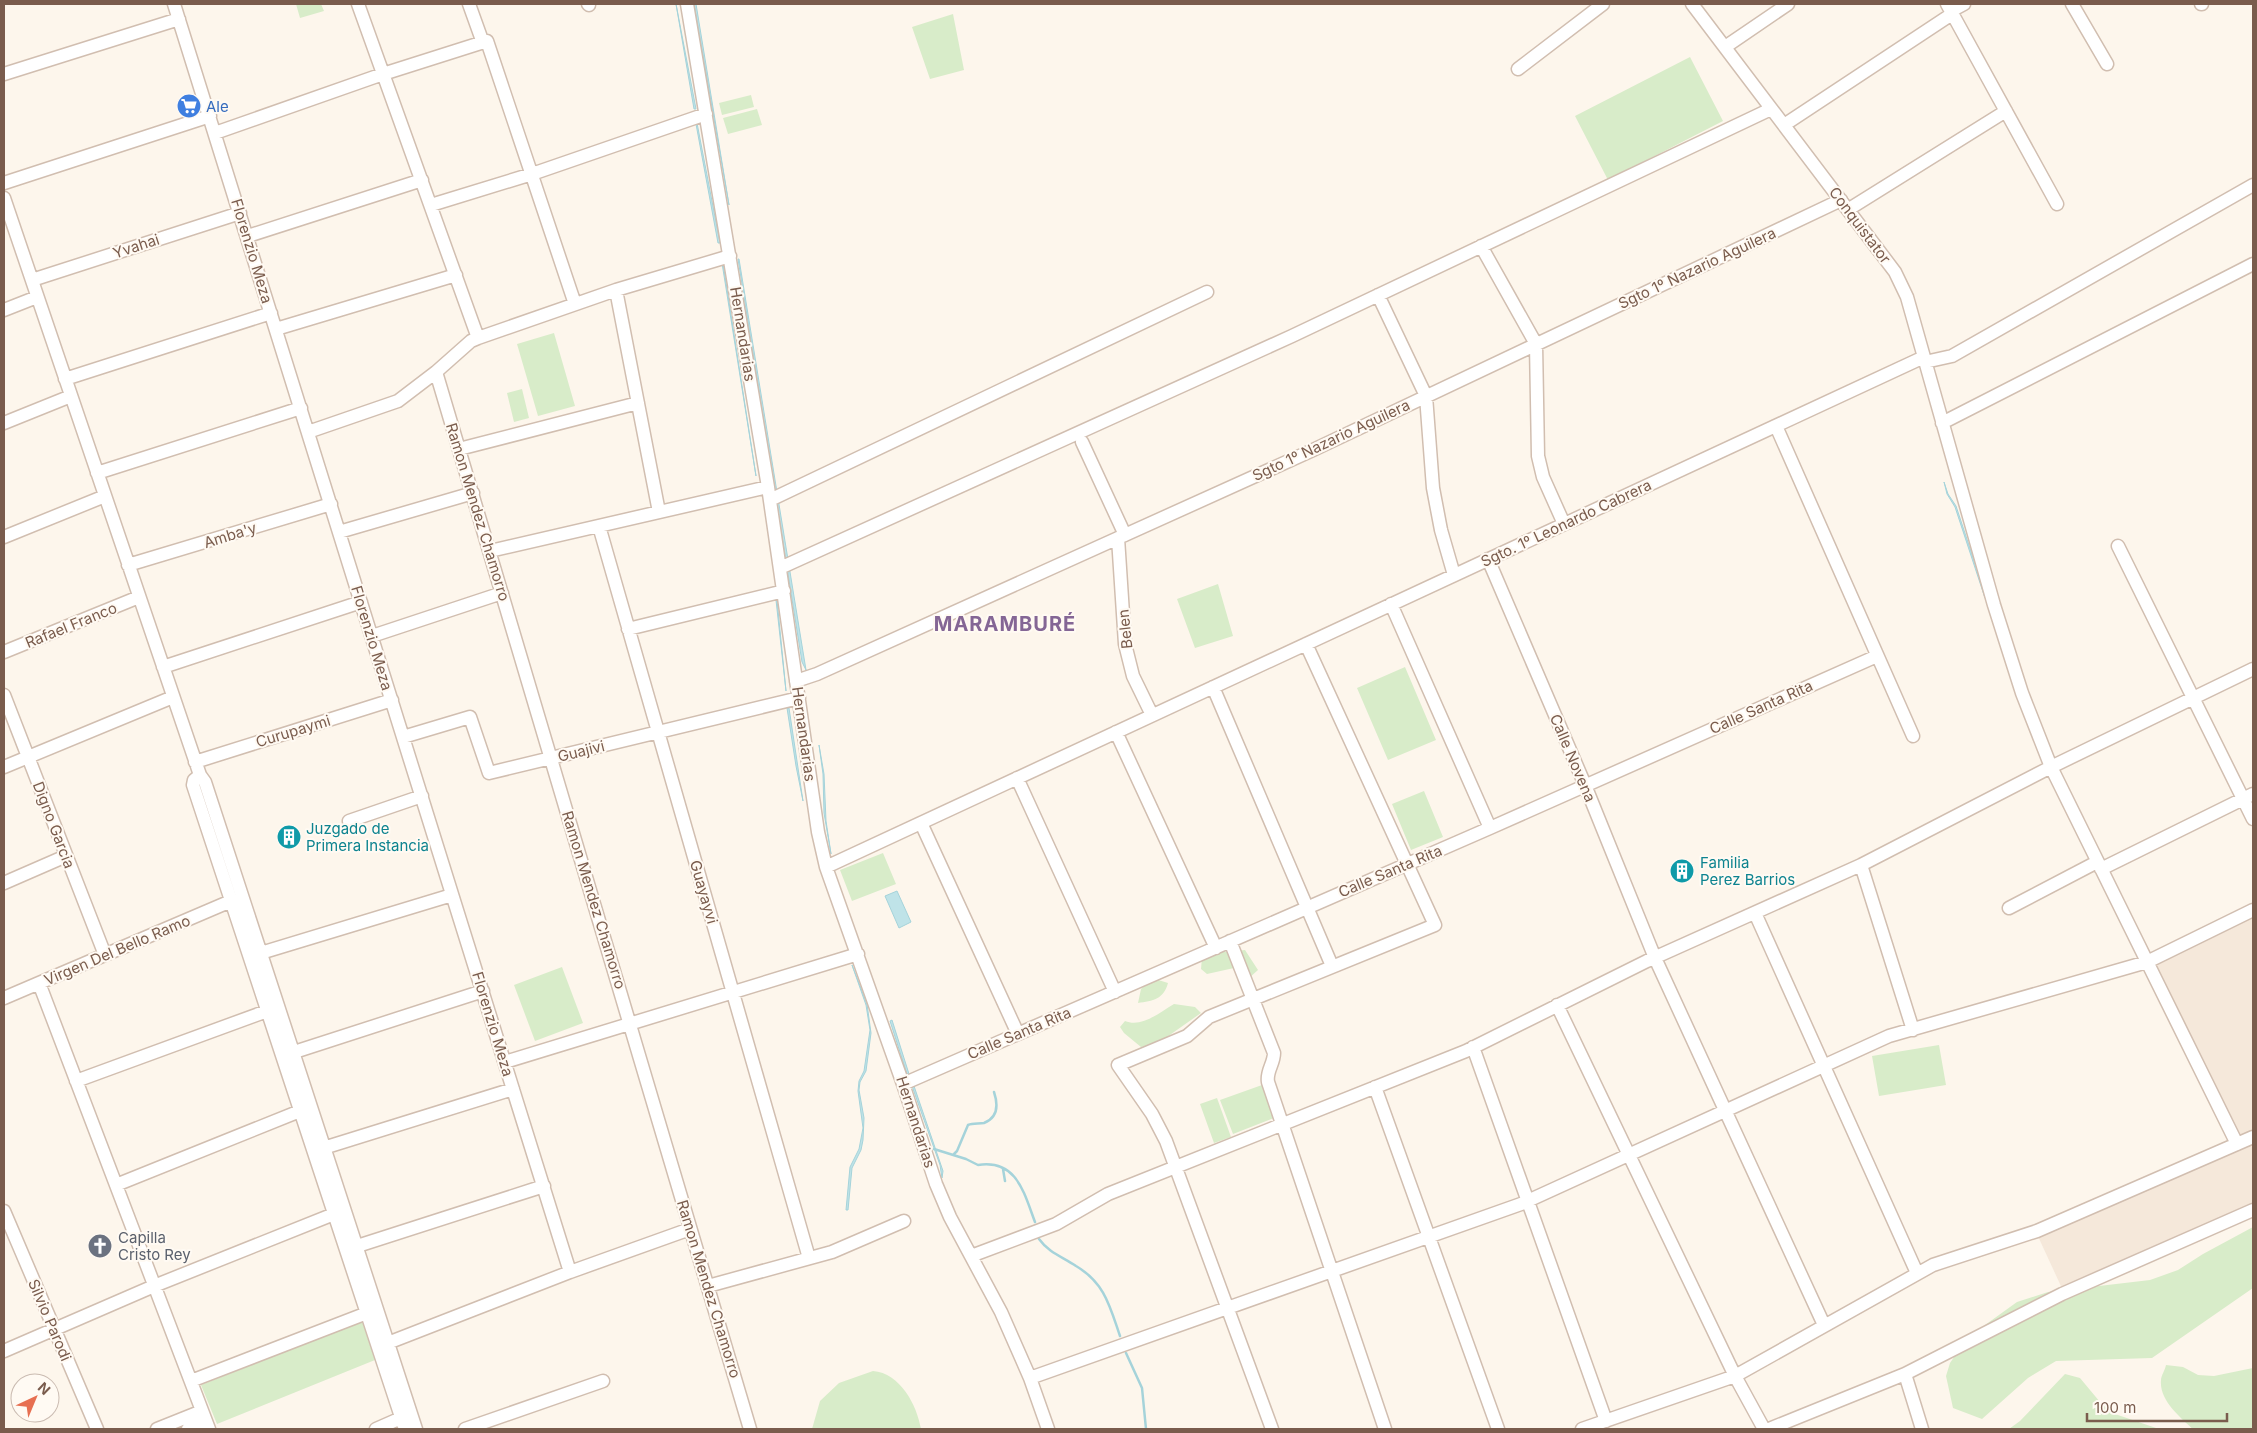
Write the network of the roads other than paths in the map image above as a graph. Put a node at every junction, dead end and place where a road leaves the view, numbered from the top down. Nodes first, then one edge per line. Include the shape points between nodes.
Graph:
1 (174, 4) edge
2 (358, 4) edge
3 (469, 4) edge
4 (687, 4) edge
5 (1603, 4) edge
6 (1692, 4) edge
7 (1788, 4) edge
8 (1964, 4) edge
9 (2072, 4) edge
10 (1950, 10) edge
11 (179, 19) junction
12 (483, 43) junction
13 (1725, 47) junction
14 (2107, 64) dead end
15 (1518, 69) dead end
16 (4, 74) edge
17 (383, 74) junction
18 (1771, 108) junction
19 (2006, 111) junction
20 (706, 114) junction
21 (210, 116) junction
22 (1784, 125) junction
23 (215, 133) junction
24 (532, 174) junction
25 (422, 180) junction
26 (4, 183) edge
27 (2253, 184) edge
28 (4, 198) edge
29 (2057, 204) dead end
30 (431, 205) junction
31 (1845, 205) junction
32 (240, 213) junction
33 (248, 236) junction
34 (1481, 246) junction
35 (730, 256) junction
36 (2253, 264) edge
37 (456, 276) junction
38 (32, 280) junction
39 (616, 290) junction
40 (1207, 292) dead end
41 (1378, 295) junction
42 (37, 297) junction
43 (575, 304) junction
44 (4, 310) edge
45 (271, 313) junction
46 (276, 329) junction
47 (478, 338) junction
48 (1536, 344) junction
49 (1925, 359) junction
50 (436, 372) junction
51 (65, 379) junction
52 (71, 396) junction
53 (1426, 396) junction
54 (638, 403) junction
55 (301, 408) junction
56 (4, 423) edge
57 (1942, 423) junction
58 (1776, 426) junction
59 (308, 432) junction
60 (1082, 442) dead end
61 (460, 449) junction
62 (97, 473) junction
63 (768, 487) junction
64 (473, 494) junction
65 (104, 496) junction
66 (770, 500) junction
67 (331, 504) junction
68 (659, 512) junction
69 (1564, 524) junction
70 (599, 526) junction
71 (339, 532) junction
72 (1122, 536) junction
73 (4, 537) edge
74 (2118, 546) dead end
75 (490, 551) junction
76 (1488, 559) junction
77 (128, 565) junction
78 (780, 568) junction
79 (1454, 575) junction
80 (784, 591) junction
81 (502, 593) junction
82 (139, 597) junction
83 (361, 602) junction
84 (1391, 604) junction
85 (628, 630) junction
86 (372, 636) junction
87 (1306, 644) junction
88 (4, 652) edge
89 (1877, 656) junction
90 (163, 667) junction
91 (2253, 669) edge
92 (796, 681) junction
93 (1210, 688) junction
94 (4, 694) edge
95 (173, 697) junction
96 (799, 698) junction
97 (2193, 698) junction
98 (392, 700) junction
99 (1152, 716) junction
100 (658, 732) junction
101 (1116, 732) junction
102 (1913, 736) dead end
103 (403, 737) junction
104 (28, 757) junction
105 (552, 758) junction
106 (195, 762) junction
107 (4, 767) edge
108 (2051, 767) junction
109 (200, 775) junction
110 (1018, 778) junction
111 (1585, 785) junction
112 (422, 796) junction
113 (2248, 796) edge
114 (2253, 819) edge
115 (349, 822) dead end
116 (921, 823) junction
117 (1490, 828) junction
118 (66, 856) junction
119 (1406, 864) junction
120 (1861, 865) junction
121 (2099, 866) junction
122 (826, 867) junction
123 (4, 883) edge
124 (452, 895) junction
125 (231, 901) junction
126 (1307, 907) junction
127 (2009, 908) dead end
128 (2253, 910) edge
129 (1755, 913) junction
130 (1230, 942) junction
131 (1216, 948) junction
132 (858, 954) junction
133 (105, 955) junction
134 (255, 955) junction
135 (1655, 958) junction
136 (2147, 962) junction
137 (1332, 966) junction
138 (39, 983) junction
139 (482, 991) junction
140 (1115, 992) junction
141 (733, 993) junction
142 (4, 998) edge
143 (1253, 999) junction
144 (1557, 1005) junction
145 (267, 1011) junction
146 (631, 1024) junction
147 (1913, 1030) junction
148 (1018, 1034) junction
149 (1473, 1047) junction
150 (288, 1054) junction
151 (505, 1062) junction
152 (1825, 1066) junction
153 (76, 1081) junction
154 (903, 1084) junction
155 (1375, 1087) junction
156 (513, 1089) junction
157 (300, 1111) junction
158 (1726, 1111) junction
159 (1282, 1124) junction
160 (2253, 1137) edge
161 (2237, 1144) junction
162 (319, 1149) junction
163 (1629, 1155) junction
164 (1176, 1166) junction
165 (116, 1185) junction
166 (544, 1186) junction
167 (1528, 1201) junction
168 (2253, 1210) edge
169 (4, 1211) edge
170 (334, 1214) junction
171 (904, 1221) dead end
172 (690, 1229) junction
173 (1428, 1236) junction
174 (351, 1248) junction
175 (971, 1256) junction
176 (809, 1258) junction
177 (1332, 1271) junction
178 (570, 1272) junction
179 (1917, 1273) junction
180 (154, 1286) junction
181 (708, 1286) junction
182 (1228, 1308) junction
183 (367, 1313) junction
184 (1824, 1325) junction
185 (54, 1328) junction
186 (383, 1345) junction
187 (4, 1351) edge
188 (1904, 1374) junction
189 (1735, 1376) junction
190 (1030, 1378) junction
191 (603, 1381) dead end
192 (190, 1382) junction
193 (206, 1421) edge
194 (1606, 1421) junction
195 (403, 1424) edge
196 (97, 1429) edge
197 (157, 1429) edge
198 (188, 1429) edge
199 (376, 1429) edge
200 (416, 1429) edge
201 (465, 1429) edge
202 (750, 1429) edge
203 (1048, 1429) edge
204 (1272, 1429) edge
205 (1385, 1429) edge
206 (1498, 1429) edge
207 (1582, 1429) edge
208 (1764, 1429) edge
209 (1769, 1429) edge
210 (1922, 1429) edge

1 - 11 street, Florenzio Meza
2 - 17 street
3 - 12 street
4 - 20 street, Hernandarias
5 - 15 street
6 - 13 street, Conquistator
7 - 13 street
8 - 10 street
9 - 14 street
10 - 19 street
10 - 22 street
11 - 16 street
11 - 21 street, Florenzio Meza
12 - 17 street
12 - 24 street via 487,41
13 - 18 street, Conquistator
17 - 23 street
17 - 25 street
18 - 22 street, Conquistator
18 - 34 street
19 - 29 street
19 - 31 street, Sgto 1º Nazario Aguilera
20 - 24 street
20 - 35 street, Hernandarias
21 - 23 street, Florenzio Meza
21 - 26 street
22 - 31 street, Conquistator
23 - 32 street, Florenzio Meza
24 - 30 street
24 - 43 street
25 - 30 street
25 - 33 street
27 - 49 street, Sgto. 1º Leonardo Cabrera via 1952,356
28 - 38 street
30 - 37 street
31 - 48 street, Sgto 1º Nazario Aguilera
31 - 49 street, Conquistator via 1895,272 1907,298
32 - 33 street, Florenzio Meza
32 - 38 street, Yvahai
33 - 45 street, Florenzio Meza
34 - 41 street
34 - 48 street
35 - 39 street
35 - 63 street, Hernandarias
36 - 57 street
37 - 46 street
37 - 47 street
38 - 42 street
39 - 43 street
39 - 54 street
40 - 66 street
41 - 53 street
41 - 78 street
42 - 44 street
42 - 51 street
43 - 47 street
45 - 46 street, Florenzio Meza
45 - 51 street
46 - 55 street, Florenzio Meza
47 - 50 street
48 - 53 street, Sgto 1º Nazario Aguilera
48 - 69 street via 1538,456
49 - 57 street, Conquistator
49 - 58 street, Sgto. 1º Leonardo Cabrera
50 - 59 street via 391,404
50 - 61 street, Ramon Mendez Chamorro
51 - 52 street
52 - 56 street
52 - 62 street
53 - 72 street, Sgto 1º Nazario Aguilera
53 - 79 street via 1433,488
54 - 61 street
54 - 68 street
55 - 59 street, Florenzio Meza
55 - 62 street
57 - 108 street, Conquistator via 1994,605
58 - 69 street, Sgto. 1º Leonardo Cabrera
58 - 89 street
59 - 67 street, Florenzio Meza
60 - 72 street
61 - 64 street, Ramon Mendez Chamorro
62 - 65 street
63 - 66 street, Hernandarias
63 - 68 street
64 - 71 street
64 - 75 street, Ramon Mendez Chamorro
65 - 73 street
65 - 77 street
66 - 78 street, Hernandarias
67 - 71 street, Florenzio Meza
67 - 77 street, Amba'y
68 - 70 street
69 - 76 street, Sgto. 1º Leonardo Cabrera
70 - 75 street
70 - 85 street, Guayayvi
71 - 83 street, Florenzio Meza
72 - 92 street, Sgto 1º Nazario Aguilera
72 - 99 street, Belen via 1125,644 1133,676
74 - 97 street
75 - 81 street, Ramon Mendez Chamorro
76 - 79 street, Sgto. 1º Leonardo Cabrera
76 - 111 street, Calle Novena
77 - 82 street
78 - 80 street, Hernandarias
79 - 84 street, Sgto. 1º Leonardo Cabrera
80 - 85 street
80 - 92 street, Hernandarias
81 - 86 street
81 - 105 street, Ramon Mendez Chamorro
82 - 88 street, Rafael Franco
82 - 90 street
83 - 86 street, Florenzio Meza
83 - 90 street
84 - 87 street, Sgto. 1º Leonardo Cabrera
84 - 117 street
85 - 100 street, Guayayvi
86 - 98 street, Florenzio Meza
87 - 93 street, Sgto. 1º Leonardo Cabrera
87 - 119 street
89 - 102 street
89 - 111 street, Calle Santa Rita
90 - 95 street
91 - 97 street
92 - 96 street, Hernandarias
93 - 99 street, Sgto. 1º Leonardo Cabrera
93 - 126 street
94 - 104 street, Digno Garcia
95 - 104 street
95 - 106 street
96 - 100 street, Guajivi
96 - 122 street, Hernandarias
97 - 108 street
97 - 113 street
98 - 103 street, Florenzio Meza
98 - 106 street, Curupaymi
99 - 101 street, Sgto. 1º Leonardo Cabrera
100 - 105 street, Guajivi
100 - 141 street, Guayayvi
101 - 110 street, Sgto. 1º Leonardo Cabrera
101 - 131 street
103 - 105 street, Guajivi via 470,717 489,773
103 - 112 street, Florenzio Meza
104 - 107 street
104 - 118 street, Digno Garcia
105 - 146 street, Ramon Mendez Chamorro
106 - 109 street
108 - 120 street
108 - 121 street, Conquistator
109 - 125 street via 193,785
109 - 134 street via 205,782
110 - 116 street, Sgto. 1º Leonardo Cabrera
110 - 140 street
111 - 117 street, Calle Santa Rita
111 - 135 street, Calle Novena
112 - 115 street
112 - 124 street, Florenzio Meza
113 - 114 street
113 - 121 street
116 - 122 street, Sgto. 1º Leonardo Cabrera
116 - 148 street
117 - 119 street, Calle Santa Rita
118 - 123 street
118 - 133 street, Digno Garcia
119 - 126 street, Calle Santa Rita
119 - 137 street via 1434,924
120 - 129 street
120 - 147 street
121 - 127 street
121 - 136 street, Conquistator
122 - 132 street, Hernandarias
124 - 134 street
124 - 139 street, Florenzio Meza
125 - 133 street, Virgen Del Bello Ramo
125 - 134 street
126 - 130 street, Calle Santa Rita
126 - 137 street
128 - 136 street
129 - 135 street
129 - 152 street
130 - 131 street, Calle Santa Rita
130 - 143 street
131 - 140 street, Calle Santa Rita
132 - 141 street
132 - 154 street, Hernandarias
133 - 138 street, Virgen Del Bello Ramo
134 - 145 street
134 - 150 street
135 - 144 street
135 - 158 street, Calle Novena
136 - 147 street
136 - 161 street, Conquistator
137 - 143 street
138 - 142 street, Virgen Del Bello Ramo
138 - 153 street
139 - 150 street
139 - 151 street, Florenzio Meza
140 - 148 street, Calle Santa Rita
141 - 146 street
141 - 176 street, Guayayvi
143 - 159 street via 1274,1053 1267,1076
143 - 164 street via 1209,1017 1187,1036 1118,1065 1159,1126
144 - 149 street
144 - 163 street
145 - 150 street
145 - 153 street
146 - 151 street
146 - 172 street, Ramon Mendez Chamorro
147 - 152 street via 1889,1036
148 - 154 street, Calle Santa Rita
149 - 155 street
149 - 167 street
150 - 157 street
150 - 162 street
151 - 156 street, Florenzio Meza
152 - 158 street
152 - 179 street
153 - 165 street
154 - 175 street, Hernandarias via 936,1184
155 - 159 street
155 - 173 street
156 - 162 street
156 - 166 street, Florenzio Meza
157 - 162 street
157 - 165 street
158 - 163 street
158 - 184 street, Calle Novena
159 - 164 street
159 - 177 street
160 - 161 street
161 - 179 street via 2037,1231
162 - 170 street
162 - 174 street
163 - 167 street
163 - 189 street
164 - 175 street via 1108,1194 1056,1224
164 - 182 street
165 - 180 street
166 - 174 street
166 - 178 street, Florenzio Meza
167 - 173 street
167 - 194 street
168 - 188 street via 2062,1294
169 - 185 street, Silvio Parodi
170 - 174 street
170 - 180 street
171 - 176 street via 832,1252
172 - 178 street
172 - 181 street, Ramon Mendez Chamorro
173 - 177 street
173 - 206 street
174 - 183 street
174 - 186 street
175 - 190 street, Hernandarias via 1001,1312
176 - 181 street
177 - 182 street
177 - 205 street
178 - 186 street
179 - 184 street
180 - 185 street
180 - 192 street
181 - 202 street, Ramon Mendez Chamorro
182 - 190 street
182 - 204 street
183 - 186 street
183 - 192 street
184 - 189 street
185 - 187 street
185 - 196 street, Silvio Parodi
186 - 195 street
186 - 200 street
188 - 209 street
188 - 210 street
189 - 194 street
189 - 208 street
190 - 203 street, Hernandarias
191 - 201 street
192 - 193 street
193 - 197 street
193 - 198 street
194 - 207 street
195 - 199 street

